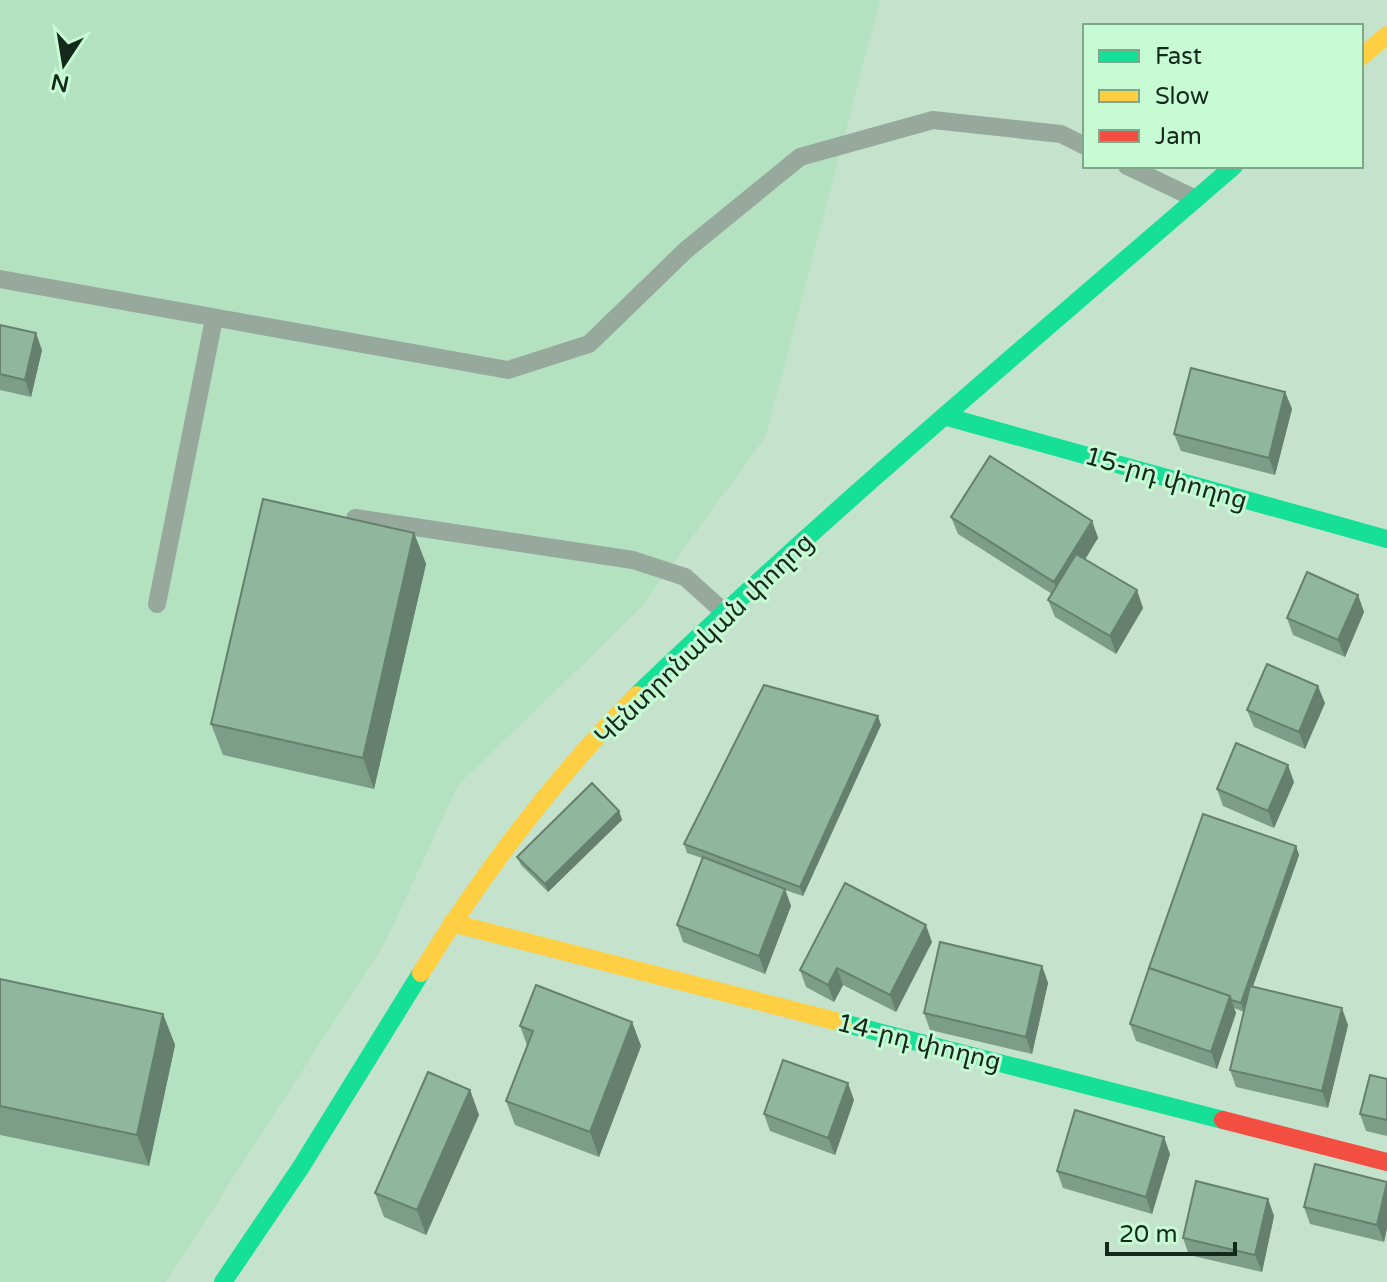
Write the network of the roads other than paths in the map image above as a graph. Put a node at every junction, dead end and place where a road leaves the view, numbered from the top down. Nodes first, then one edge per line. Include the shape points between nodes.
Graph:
1 (1387, 35) edge
2 (1363, 55) edge
3 (1083, 145) edge
4 (1131, 168) edge
5 (1232, 168) edge
6 (1196, 199) junction
7 (0, 279) edge
8 (214, 319) junction
9 (944, 416) junction
10 (355, 518) edge
11 (1387, 539) edge
12 (157, 604) dead end
13 (724, 612) junction
14 (452, 923) junction
15 (1387, 1162) edge
16 (223, 1282) edge

1 - 2 main road
3 - 8 lane via 1061,134 933,120 800,157 686,250 589,344 508,370
4 - 6 lane
5 - 6 main road, Կենտրոնական փողոց
6 - 9 main road, Կենտրոնական փողոց
7 - 8 lane
8 - 12 lane
9 - 11 main road, 15-րդ փողոց
9 - 13 main road, Կենտրոնական փողոց
10 - 13 lane via 633,560 685,577
13 - 14 main road, Կենտրոնական փողոց via 634,698 535,810
14 - 15 main road, 14-րդ փողոց
14 - 16 main road, Կենտրոնական փողոց

